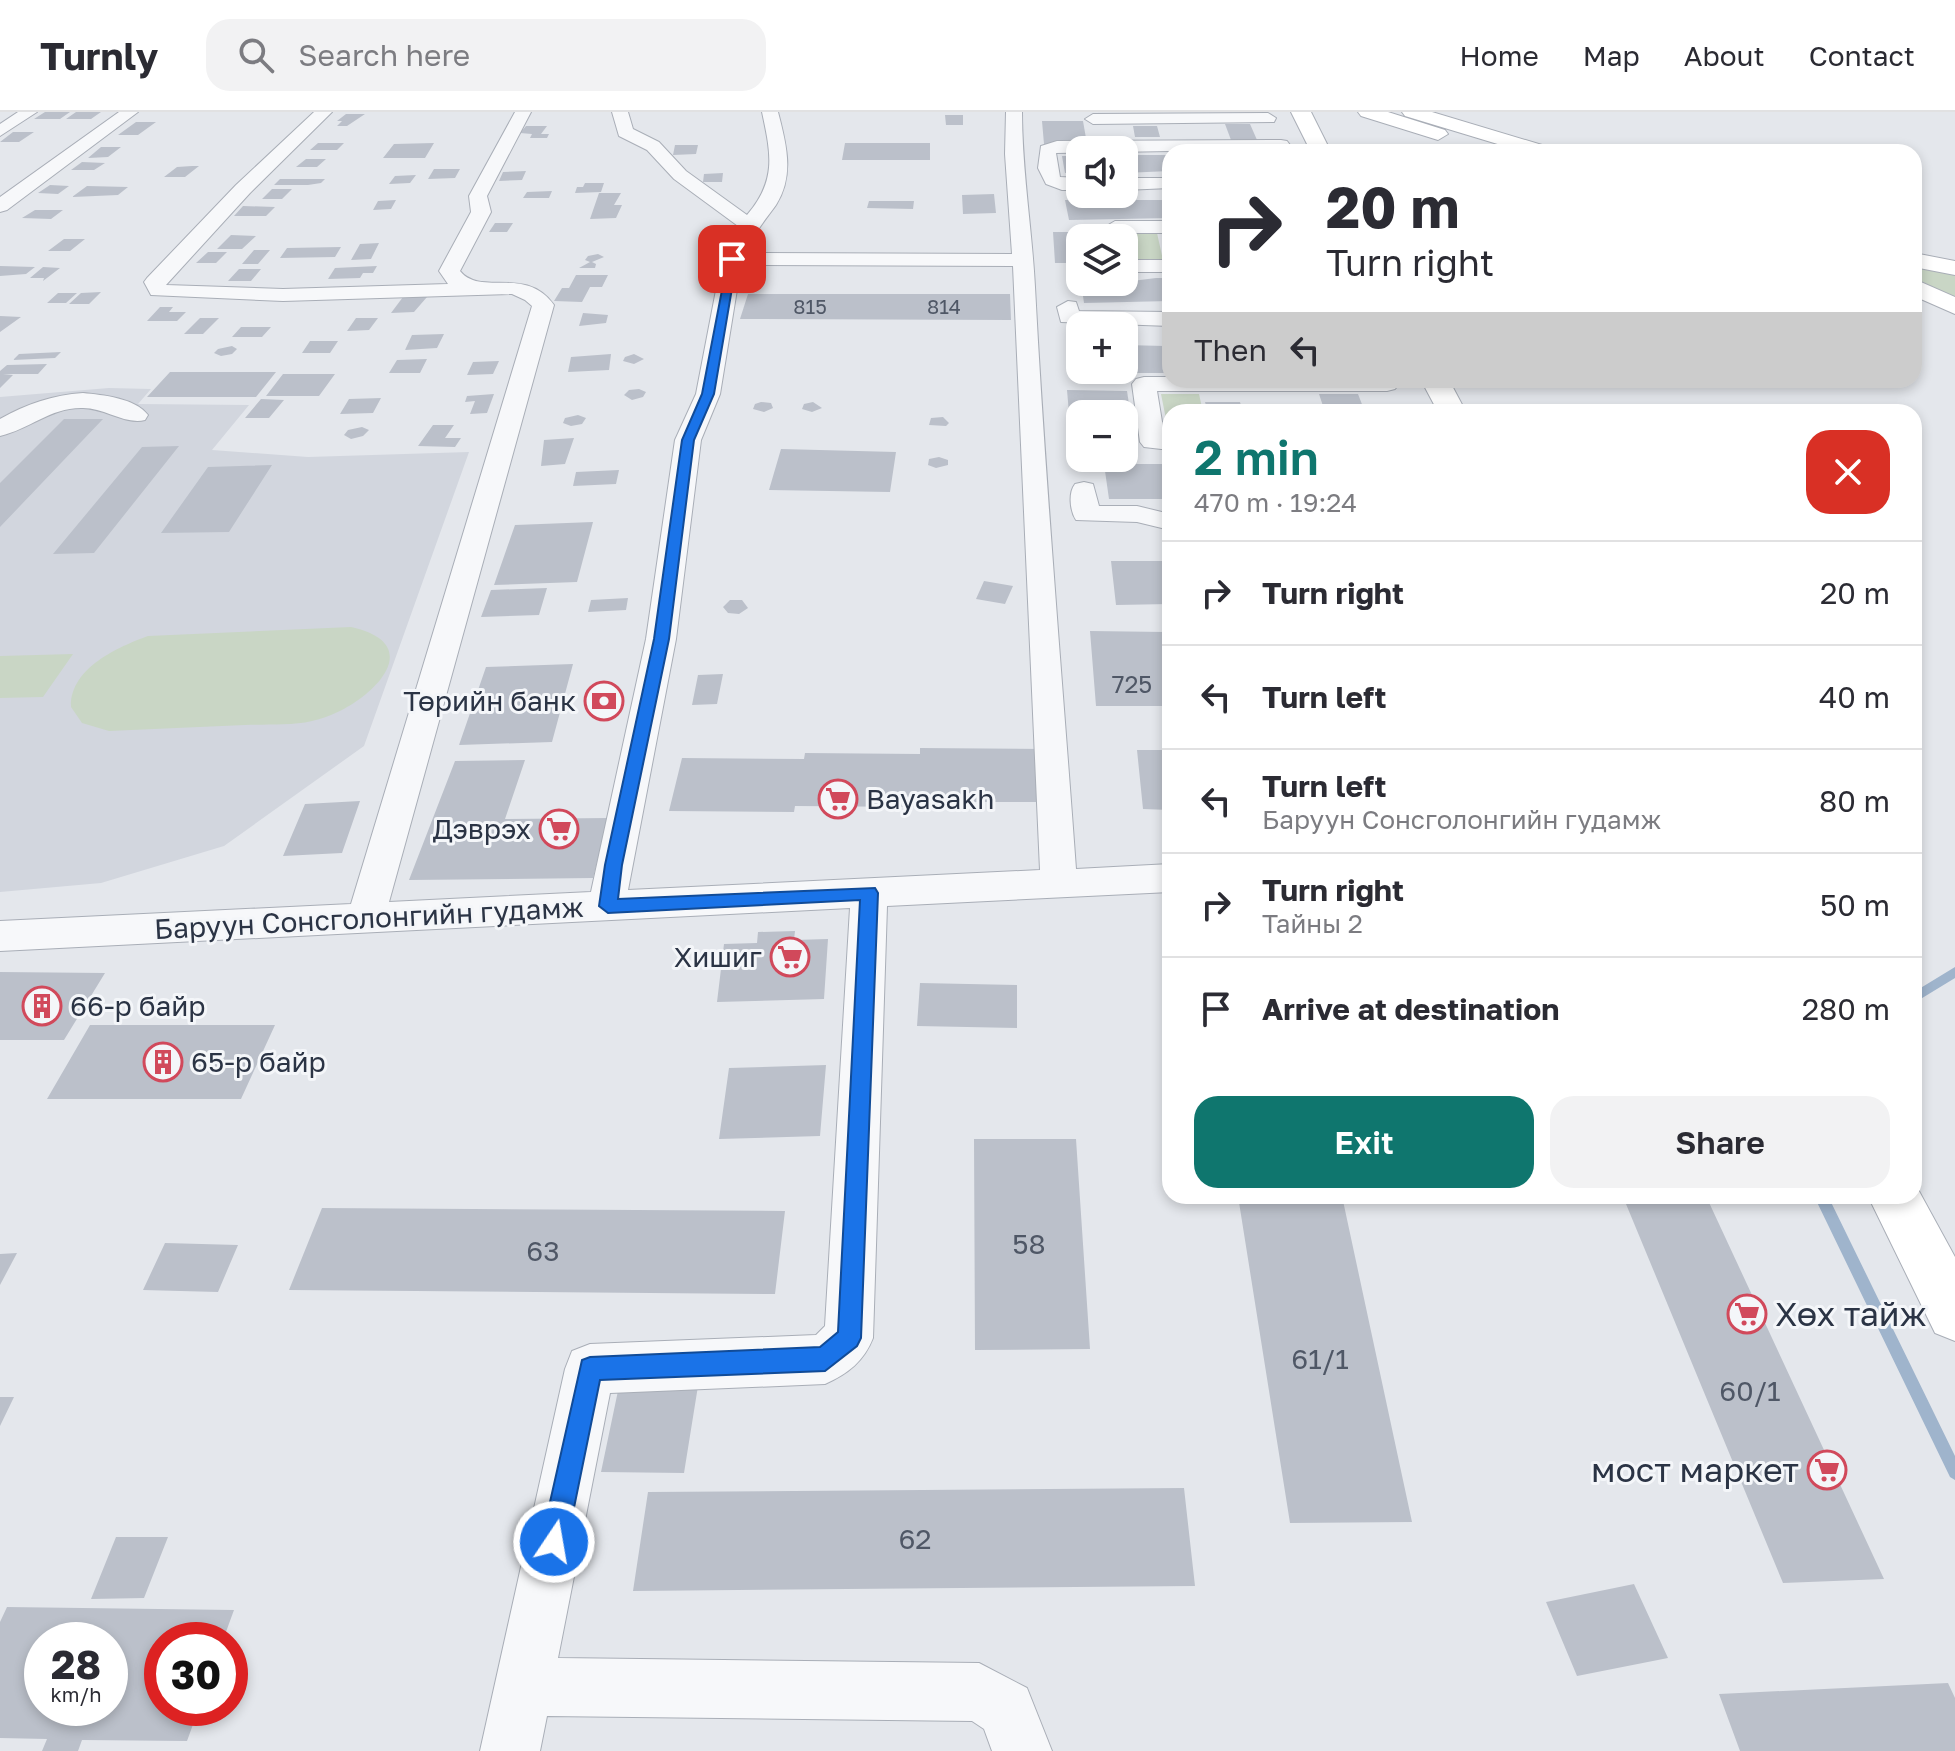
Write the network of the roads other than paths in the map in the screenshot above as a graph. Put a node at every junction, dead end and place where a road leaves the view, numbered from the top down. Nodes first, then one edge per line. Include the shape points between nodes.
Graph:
1 (29, 112) edge
2 (130, 112) edge
3 (324, 112) edge
4 (523, 112) edge
5 (620, 112) edge
6 (770, 112) edge
7 (1014, 112) edge
8 (1301, 112) edge
9 (1368, 112) edge
10 (1412, 112) edge
11 (1267, 115) edge
12 (1093, 119) dead end
13 (0, 131) edge
14 (1280, 144) edge
15 (1317, 144) edge
16 (1472, 144) edge
17 (1518, 144) edge
18 (1066, 146) edge
19 (1138, 147) edge
20 (1162, 147) edge
21 (1162, 183) edge
22 (1066, 184) edge
23 (1138, 184) edge
24 (0, 206) edge
25 (748, 225) junction
26 (1138, 227) edge
27 (1162, 227) edge
28 (732, 259) junction
29 (1024, 260) junction
30 (1922, 262) edge
31 (1138, 266) edge
32 (1162, 266) edge
33 (1955, 268) edge
34 (480, 289) junction
35 (1922, 290) edge
36 (1068, 307) dead end
37 (1955, 307) edge
38 (1162, 319) edge
39 (1162, 384) edge
40 (136, 415) dead end
41 (0, 429) edge
42 (1162, 442) edge
43 (1084, 490) dead end
44 (1162, 520) edge
45 (1162, 878) edge
46 (1059, 884) junction
47 (869, 893) junction
48 (608, 906) junction
49 (366, 918) junction
50 (0, 936) edge
51 (1898, 1204) edge
52 (1955, 1313) edge
53 (523, 1687) junction
54 (510, 1751) edge
55 (1022, 1751) edge

1 - 13 street
2 - 24 street
3 - 34 street via 154,282 158,291 283,295
4 - 34 street via 478,196 481,212 449,271 457,281
5 - 25 street via 625,132 653,146 680,175
6 - 25 street via 779,152 778,179 768,202
7 - 29 street
8 - 15 street
9 - 16 street
10 - 17 street
11 - 12 street
11 - 14 street
18 - 22 street via 1047,150 1047,168 1052,180
19 - 20 street
21 - 23 street
25 - 28 street
26 - 27 street
28 - 29 street
28 - 48 street via 708,394 688,440 661,639
29 - 46 street
30 - 33 street
31 - 32 street
34 - 49 street via 514,288 543,305
35 - 37 street
36 - 38 street via 1069,317
39 - 42 street via 1144,384 1153,442
40 - 41 street via 113,403 53,402
43 - 44 street via 1086,514 1137,514
45 - 46 street, Баруун Сонсголонгийн гудамж
46 - 47 street, Баруун Сонсголонгийн гудамж
47 - 48 street, Баруун Сонсголонгийн гудамж
47 - 53 street via 849,1338 825,1359 590,1369
48 - 49 street, Баруун Сонсголонгийн гудамж
49 - 50 street, Баруун Сонсголонгийн гудамж
51 - 52 street
53 - 54 street
53 - 55 street via 979,1692 1006,1709

